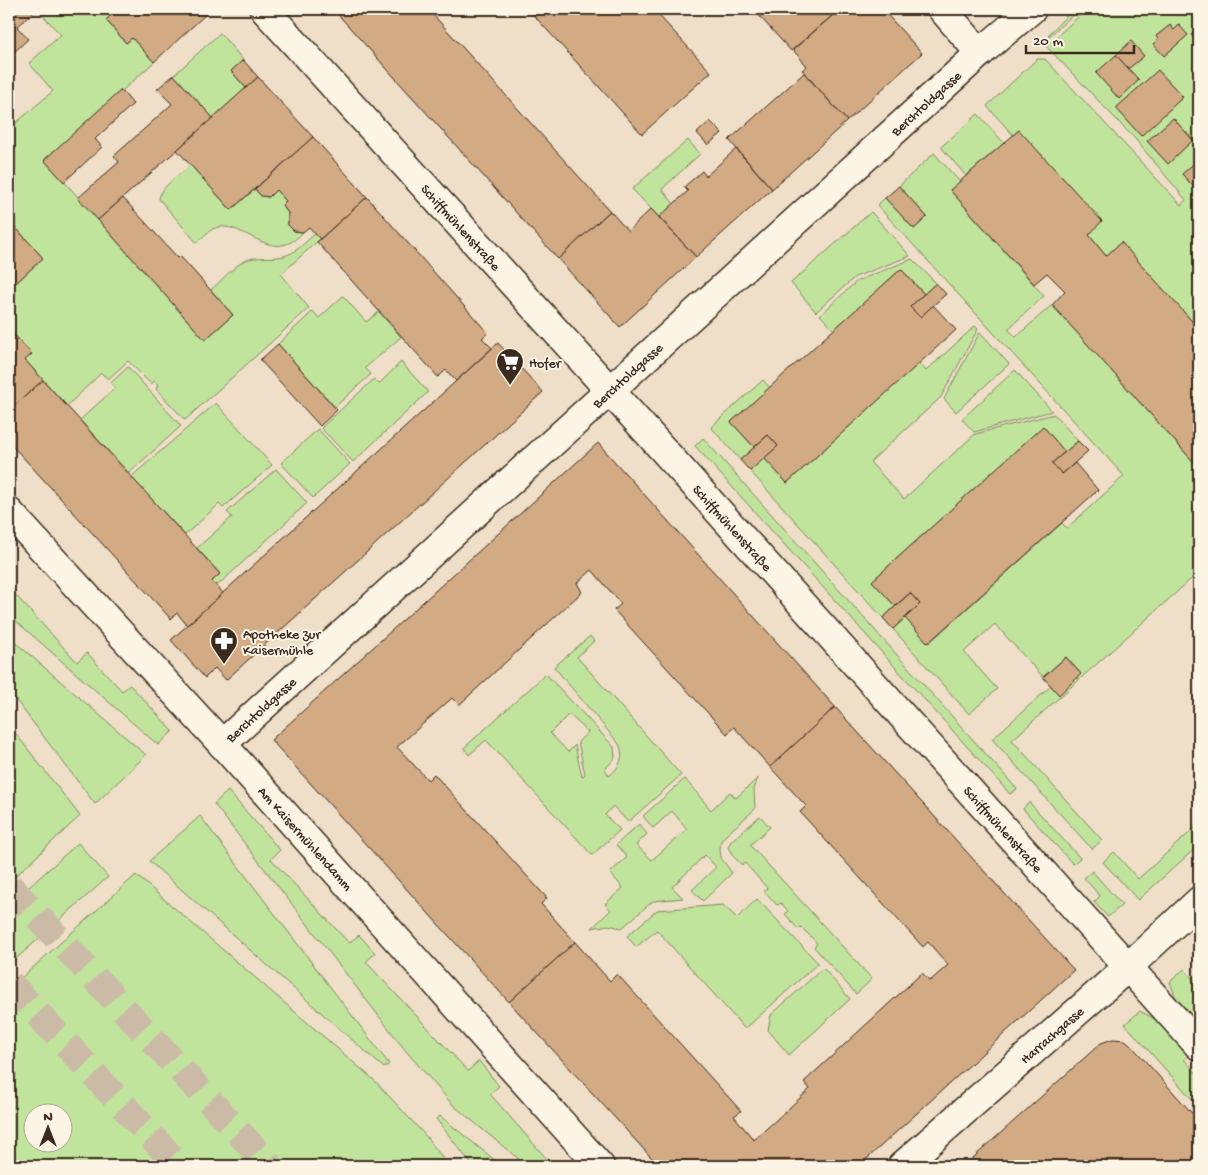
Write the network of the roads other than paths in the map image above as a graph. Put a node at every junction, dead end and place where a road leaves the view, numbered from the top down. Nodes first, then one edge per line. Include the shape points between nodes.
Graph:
1 (264, 9) edge
2 (942, 9) edge
3 (1032, 9) edge
4 (980, 52) junction
5 (609, 389) junction
6 (9, 512) edge
7 (222, 744) junction
8 (1199, 901) edge
9 (1128, 967) junction
10 (1199, 1046) edge
11 (600, 1166) edge
12 (902, 1166) edge

1 - 5 street, Schiffmühlenstraße
2 - 4 street
3 - 4 street, Berchtoldgasse
4 - 5 street, Berchtoldgasse
5 - 7 street, Berchtoldgasse
5 - 9 street, Schiffmühlenstraße
6 - 7 street, Am Kaisermühlendamm
7 - 11 street, Am Kaisermühlendamm
8 - 9 street, Harrachgasse
9 - 10 street, Schiffmühlenstraße
9 - 12 street, Harrachgasse

